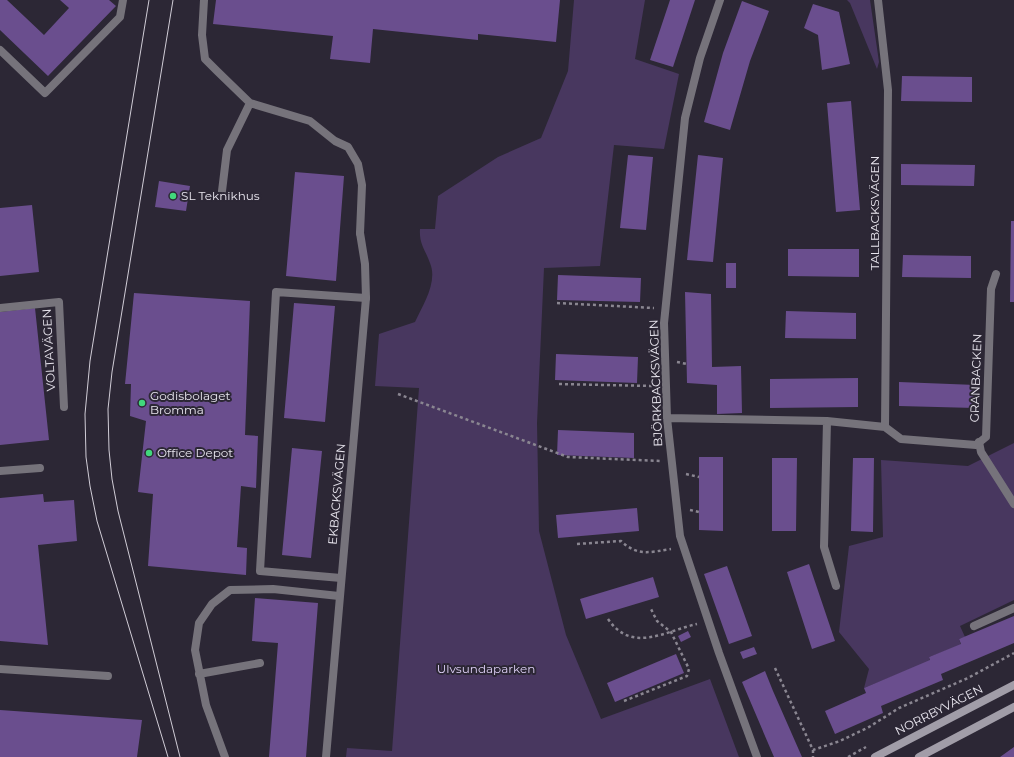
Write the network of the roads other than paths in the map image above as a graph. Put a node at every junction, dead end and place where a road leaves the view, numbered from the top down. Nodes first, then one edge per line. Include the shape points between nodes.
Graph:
1 (123, 0) edge
2 (204, 0) edge
3 (720, 0) edge
4 (878, 0) edge
5 (0, 50) edge
6 (250, 103) junction
7 (222, 191) dead end
8 (996, 274) dead end
9 (366, 298) junction
10 (0, 308) edge
11 (64, 407) dead end
12 (666, 418) junction
13 (827, 421) junction
14 (885, 427) junction
15 (979, 442) junction
16 (40, 468) dead end
17 (0, 471) edge
18 (1014, 504) edge
19 (341, 578) junction
20 (836, 586) dead end
21 (340, 596) junction
22 (1014, 608) edge
23 (974, 626) dead end
24 (260, 663) dead end
25 (0, 669) edge
26 (199, 674) junction
27 (108, 676) dead end
28 (1014, 685) edge
29 (1014, 707) edge
30 (225, 757) edge
31 (326, 757) edge
32 (757, 757) edge
33 (875, 757) edge
34 (919, 757) edge

1 - 5 street via 120,17 45,93
2 - 6 street via 202,35 205,59
3 - 12 street, BJÖRKBACKSVÄGEN via 700,58 685,118 664,323
4 - 14 street, TALLBACKSVÄGEN via 888,90
6 - 7 street via 228,150
6 - 9 street, EKBACKSVÄGEN via 310,121 335,141 348,147 358,164 362,185 360,233 365,264
8 - 15 street, GRANBACKEN via 990,289 986,437
9 - 19 street, EKBACKSVÄGEN
9 - 19 street via 276,292 260,571
10 - 11 street, VOLTAVÄGEN via 59,302
12 - 13 street
12 - 32 street, BJÖRKBACKSVÄGEN via 678,522 687,561
13 - 14 street
13 - 20 street via 824,547
14 - 15 street via 901,439 976,445
15 - 18 street via 981,452
16 - 17 street
19 - 21 street, EKBACKSVÄGEN
21 - 26 street via 273,589 230,590 212,604 199,623 195,650
21 - 31 street, EKBACKSVÄGEN
22 - 23 street
24 - 26 street
25 - 27 street
26 - 30 street via 206,704
28 - 33 main road, NORRBYVÄGEN
29 - 34 main road

